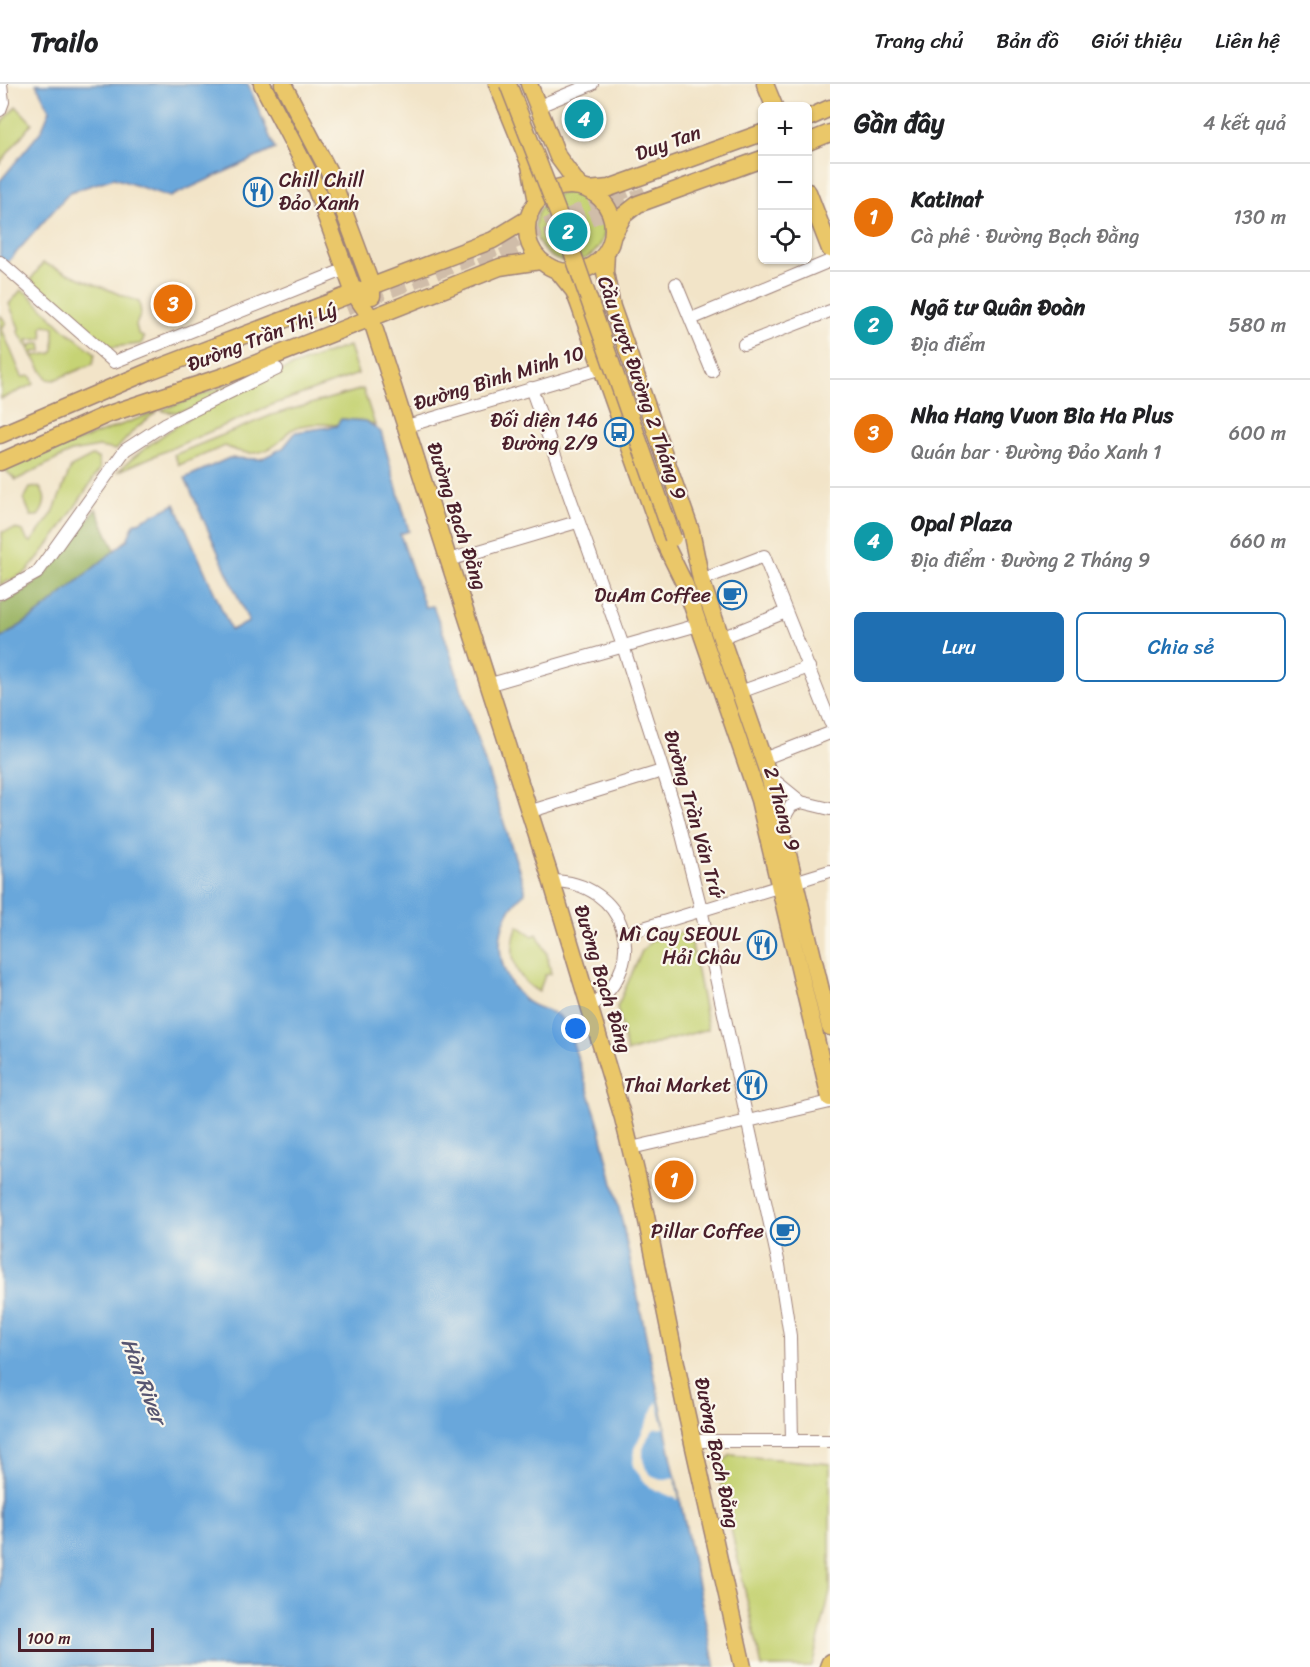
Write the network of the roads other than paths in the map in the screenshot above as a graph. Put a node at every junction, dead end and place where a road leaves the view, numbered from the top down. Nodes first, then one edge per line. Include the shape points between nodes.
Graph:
1 (1, 84) edge
2 (262, 84) edge
3 (283, 84) edge
4 (497, 84) edge
5 (508, 84) edge
6 (518, 84) edge
7 (530, 84) edge
8 (592, 84) edge
9 (765, 84) edge
10 (772, 102) edge
11 (539, 106) junction
12 (830, 108) edge
13 (0, 110) edge
14 (812, 116) edge
15 (830, 133) edge
16 (758, 134) edge
17 (812, 140) edge
18 (322, 158) junction
19 (683, 160) junction
20 (758, 160) edge
21 (305, 166) junction
22 (692, 183) junction
23 (584, 189) junction
24 (537, 202) junction
25 (812, 204) edge
26 (528, 218) junction
27 (613, 236) junction
28 (830, 249) edge
29 (606, 253) junction
30 (447, 259) junction
31 (540, 261) junction
32 (830, 261) edge
33 (3, 265) edge
34 (346, 269) junction
35 (556, 270) junction
36 (457, 284) junction
37 (676, 284) dead end
38 (372, 287) junction
39 (350, 305) junction
40 (830, 311) edge
41 (371, 318) junction
42 (691, 319) junction
43 (744, 344) dead end
44 (602, 368) junction
45 (277, 369) dead end
46 (712, 371) dead end
47 (531, 388) junction
48 (106, 415) junction
49 (407, 426) junction
50 (0, 435) edge
51 (0, 461) edge
52 (577, 522) junction
53 (677, 537) junction
54 (449, 560) junction
55 (701, 580) junction
56 (685, 585) junction
57 (0, 593) edge
58 (786, 612) junction
59 (698, 625) junction
60 (721, 638) junction
61 (623, 646) junction
62 (809, 667) junction
63 (488, 685) junction
64 (740, 692) junction
65 (830, 722) edge
66 (830, 733) edge
67 (763, 759) junction
68 (662, 771) junction
69 (769, 776) junction
70 (801, 802) junction
71 (830, 809) edge
72 (528, 812) junction
73 (781, 823) junction
74 (830, 871) edge
75 (551, 881) junction
76 (788, 883) junction
77 (701, 909) junction
78 (624, 934) junction
79 (591, 1006) junction
80 (830, 1027) edge
81 (830, 1100) edge
82 (746, 1122) junction
83 (630, 1148) junction
84 (792, 1440) junction
85 (693, 1441) junction
86 (830, 1441) edge
87 (830, 1662) edge
88 (743, 1667) edge
89 (828, 1667) edge

1 - 13 street
2 - 21 main road
3 - 18 main road
4 - 24 main road via 530,165
5 - 53 main road, Cầu vượt Đường 2 Tháng 9, bridge
6 - 53 main road, Cầu vượt Đường 2 Tháng 9 via 572,222
7 - 11 main road
8 - 11 street
9 - 10 main road
11 - 23 main road via 558,157
12 - 14 main road
15 - 17 main road
16 - 19 main road, Duy Tan
18 - 21 main road
18 - 38 main road
19 - 22 main road
19 - 23 main road, Duy Tan via 609,188
20 - 22 main road
21 - 34 main road
22 - 27 main road via 630,209
23 - 24 main road via 552,190
23 - 27 main road via 608,209
24 - 26 main road
25 - 28 main road
26 - 30 main road, Đường Trần Thị Lý via 505,235
26 - 31 main road via 527,237
27 - 29 main road
29 - 35 main road via 584,270
29 - 55 main road via 605,272 612,307 691,531
30 - 36 main road
30 - 38 main road, Đường Trần Thị Lý
31 - 35 main road
31 - 36 main road, Đường Trần Thị Lý via 507,266
32 - 42 street
33 - 34 street via 114,362
34 - 39 main road
35 - 44 main road via 574,291
36 - 41 main road, Đường Trần Thị Lý
37 - 42 street
38 - 39 main road, Đường Trần Thị Lý
38 - 41 main road
39 - 41 main road
39 - 48 main road
39 - 50 main road via 153,380 94,396
40 - 43 street
41 - 48 main road, Đường Trần Thị Lý via 224,376
41 - 49 main road, Đường Bạch Đằng
42 - 46 street
44 - 47 street, Đường Bình Minh 10
44 - 56 main road via 663,540
45 - 57 street via 165,424 125,450 37,573
47 - 49 street, Đường Bình Minh 10
47 - 52 street, Đường Trần Văn Trứ
48 - 51 main road, Đường Trần Thị Lý
49 - 54 main road, Đường Bạch Đằng
52 - 54 street
52 - 61 street, Đường Trần Văn Trứ
53 - 55 main road, 2 Thang 9
53 - 56 main road, 2 Thang 9
54 - 63 main road, Đường Bạch Đằng
55 - 58 street via 764,556
55 - 60 main road, 2 Thang 9
56 - 59 main road, 2 Thang 9
58 - 60 street
58 - 62 street
59 - 61 street
59 - 76 main road, 2 Thang 9
60 - 64 main road, 2 Thang 9
61 - 63 street
61 - 68 street, Đường Trần Văn Trứ
62 - 64 street
62 - 65 street
63 - 72 main road, Đường Bạch Đằng
64 - 67 main road, 2 Thang 9
66 - 67 street
67 - 69 main road, 2 Thang 9
68 - 72 street
68 - 77 street, Đường Trần Văn Trứ
69 - 70 street
69 - 73 main road, 2 Thang 9
70 - 71 street
70 - 73 street via 791,806
72 - 75 main road, Đường Bạch Đằng
73 - 76 main road, 2 Thang 9
74 - 76 street
75 - 78 street via 592,889 613,908
75 - 79 main road, Đường Bạch Đằng
76 - 77 street
76 - 80 main road, 2 Thang 9
76 - 81 main road, 2 Thang 9
77 - 78 street
77 - 82 street, Đường Trần Văn Trứ
78 - 79 street via 621,970 609,991
79 - 83 main road, Đường Bạch Đằng
81 - 82 street
82 - 83 street
82 - 84 street, Đường Trần Văn Trứ via 779,1265 790,1336
83 - 85 main road, Đường Bạch Đằng
84 - 85 street
84 - 86 street
85 - 88 main road, Đường Bạch Đằng
87 - 89 main road

